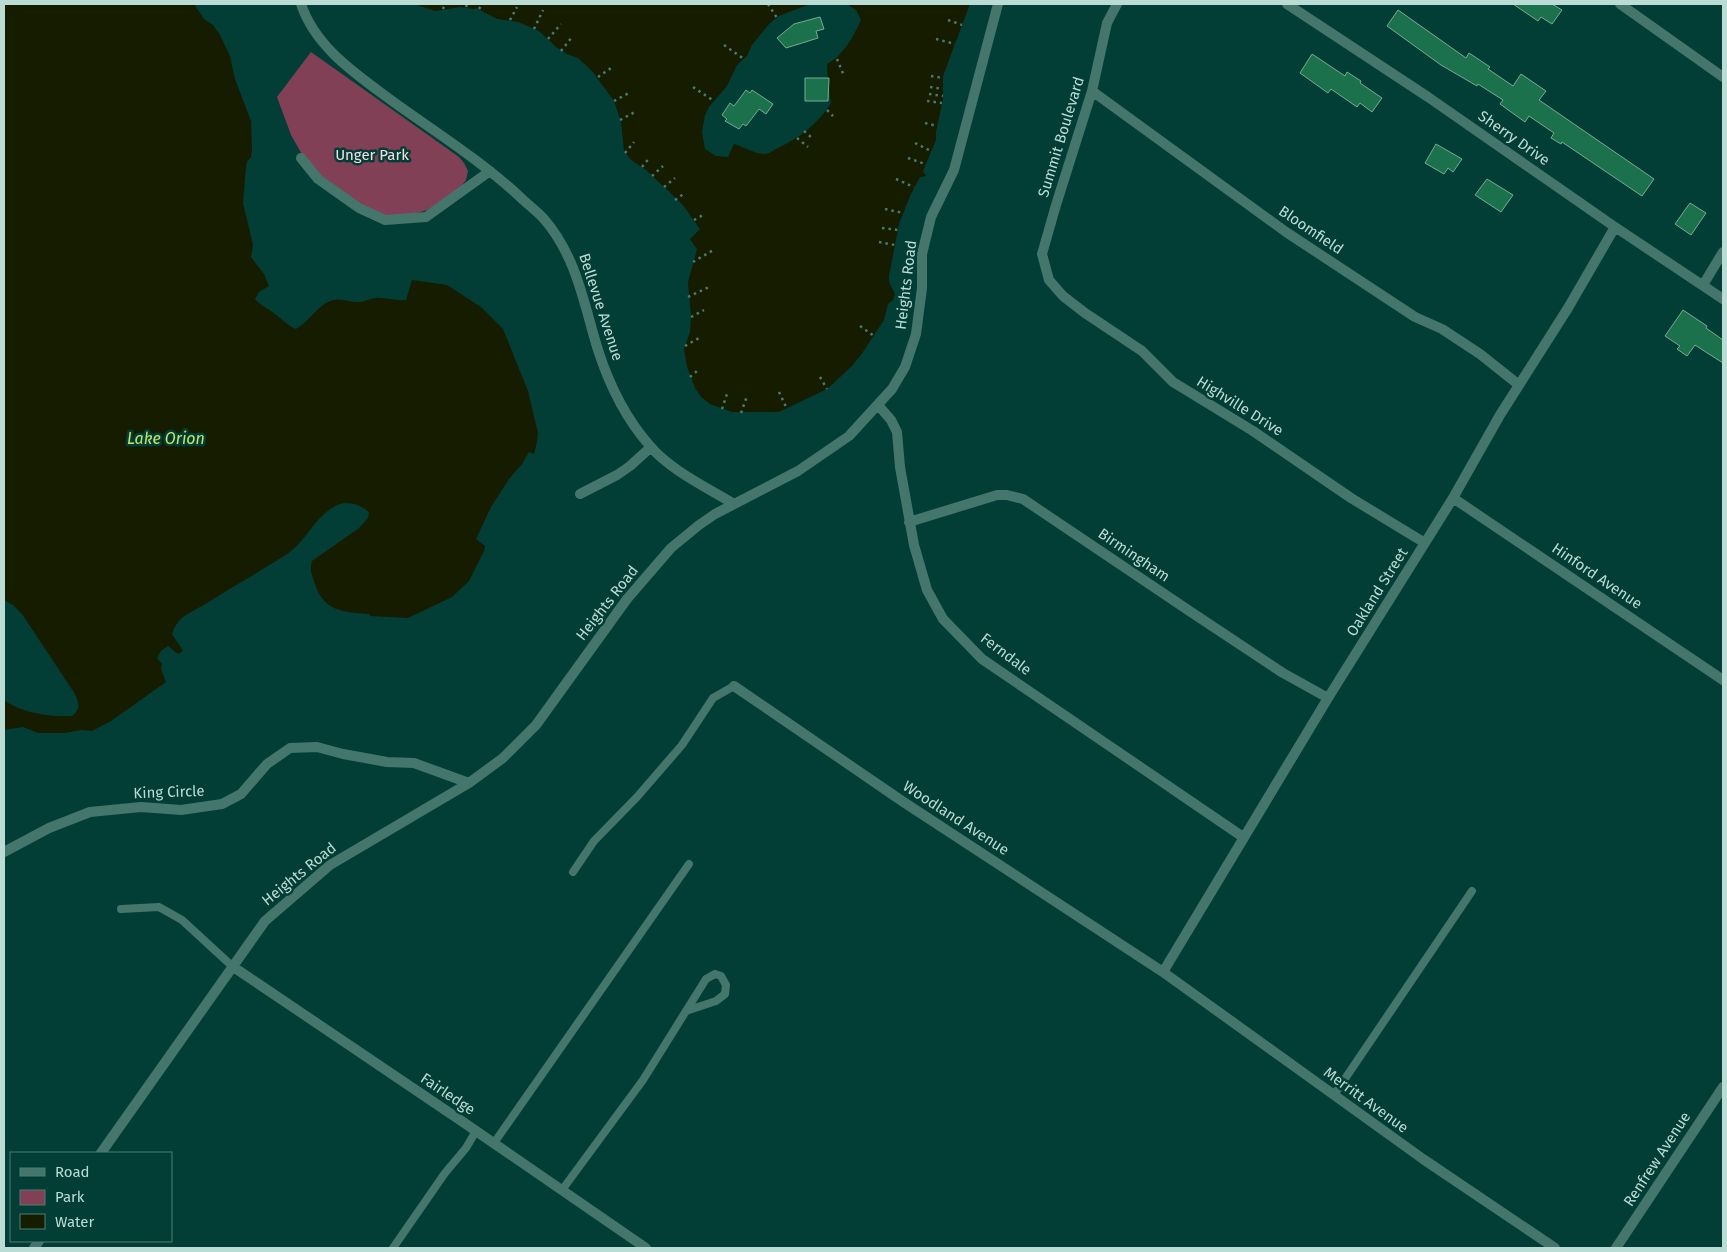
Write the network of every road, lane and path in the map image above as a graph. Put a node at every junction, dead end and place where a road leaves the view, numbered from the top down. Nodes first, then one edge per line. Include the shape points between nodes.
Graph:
1 (300, 4) edge
2 (445, 4) edge
3 (482, 4) edge
4 (768, 4) edge
5 (998, 4) edge
6 (1117, 4) edge
7 (1287, 4) edge
8 (1620, 4) edge
9 (517, 6) dead end
10 (443, 9) dead end
11 (479, 9) dead end
12 (543, 10) dead end
13 (776, 18) dead end
14 (510, 20) dead end
15 (948, 20) dead end
16 (561, 24) dead end
17 (962, 25) dead end
18 (534, 29) dead end
19 (572, 37) dead end
20 (548, 39) dead end
21 (936, 39) dead end
22 (955, 44) dead end
23 (724, 45) dead end
24 (562, 50) dead end
25 (744, 59) dead end
26 (837, 59) dead end
27 (611, 68) dead end
28 (844, 76) dead end
29 (931, 76) dead end
30 (598, 77) dead end
31 (943, 78) dead end
32 (1723, 78) edge
33 (693, 86) dead end
34 (930, 87) dead end
35 (943, 89) dead end
36 (1092, 92) junction
37 (629, 93) dead end
38 (929, 94) dead end
39 (943, 96) dead end
40 (614, 101) dead end
41 (714, 101) dead end
42 (927, 101) dead end
43 (942, 103) dead end
44 (827, 110) dead end
45 (636, 112) dead end
46 (833, 116) dead end
47 (620, 120) dead end
48 (925, 123) dead end
49 (937, 126) dead end
50 (804, 131) dead end
51 (797, 138) dead end
52 (812, 138) dead end
53 (634, 142) dead end
54 (915, 143) dead end
55 (808, 147) dead end
56 (931, 151) dead end
57 (625, 152) dead end
58 (650, 157) dead end
59 (300, 158) dead end
60 (908, 158) dead end
61 (925, 164) dead end
62 (663, 166) dead end
63 (642, 168) dead end
64 (490, 172) junction
65 (652, 176) dead end
66 (675, 178) dead end
67 (896, 179) dead end
68 (664, 187) dead end
69 (914, 187) dead end
70 (685, 193) dead end
71 (675, 200) dead end
72 (885, 210) dead end
73 (903, 213) dead end
74 (703, 214) dead end
75 (694, 220) dead end
76 (1615, 227) junction
77 (882, 228) dead end
78 (898, 230) dead end
79 (879, 242) dead end
80 (896, 245) dead end
81 (715, 249) dead end
82 (1723, 252) edge
83 (693, 262) dead end
84 (1050, 280) joint
85 (1703, 285) junction
86 (709, 287) dead end
87 (688, 297) dead end
88 (1723, 299) edge
89 (704, 310) dead end
90 (691, 317) dead end
91 (860, 326) dead end
92 (874, 336) dead end
93 (699, 338) dead end
94 (685, 346) dead end
95 (698, 370) dead end
96 (690, 377) dead end
97 (820, 377) dead end
98 (1519, 385) junction
99 (827, 389) dead end
100 (780, 392) dead end
101 (727, 394) dead end
102 (747, 396) dead end
103 (878, 405) junction
104 (722, 409) dead end
105 (787, 409) dead end
106 (741, 413) dead end
107 (651, 447) junction
108 (580, 494) dead end
109 (1453, 498) junction
110 (734, 504) junction
111 (909, 522) junction
112 (1425, 543) junction
113 (1723, 680) edge
114 (734, 686) joint
115 (1328, 698) junction
116 (469, 783) junction
117 (1243, 837) junction
118 (4, 852) edge
119 (688, 864) dead end
120 (573, 872) dead end
121 (1472, 891) dead end
122 (121, 909) dead end
123 (232, 966) junction
124 (1162, 972) junction
125 (686, 1011) junction
126 (1723, 1086) edge
127 (1334, 1095) junction
128 (476, 1131) junction
129 (494, 1143) junction
130 (102, 1152) edge
131 (562, 1190) junction
132 (393, 1248) edge
133 (646, 1248) edge
134 (1554, 1248) edge
135 (1616, 1248) edge

1 - 64 street, Bellevue Avenue via 324,44 350,70
2 - 10 path
3 - 11 path
4 - 13 path
5 - 103 street, Heights Road via 954,170 931,217 922,254 922,288 916,334 905,367
6 - 36 street, Summit Boulevard via 1108,23
7 - 76 street, Sherry Drive
8 - 32 street
9 - 14 path
12 - 18 path
15 - 17 path
16 - 20 path
19 - 24 path
21 - 22 path
23 - 25 path
26 - 28 path
27 - 30 path
29 - 31 path
33 - 41 path
34 - 35 path
36 - 84 street, Summit Boulevard via 1042,254
36 - 98 street, Bloomfield via 1286,232 1416,317 1442,329
37 - 40 path
38 - 39 path
42 - 43 path
44 - 46 path
45 - 47 path
48 - 49 path
50 - 52 path
51 - 55 path
53 - 57 path
54 - 56 path
58 - 63 path
59 - 64 street via 322,181 359,208 385,220 426,217
60 - 61 path
62 - 65 path
64 - 107 street, Bellevue Avenue via 544,219 566,250 611,384
66 - 68 path
67 - 69 path
70 - 71 path
72 - 73 path
74 - 75 path
76 - 85 street, Sherry Drive
76 - 98 street, Oakland Street
77 - 78 path
79 - 80 path
81 - 83 path
82 - 85 street
84 - 112 street, Highville Drive via 1084,313 1142,351 1173,382
85 - 88 street, Sherry Drive
86 - 87 path
89 - 90 path
91 - 92 path
93 - 94 path
95 - 96 path
97 - 99 path
98 - 109 street, Oakland Street
100 - 105 path
101 - 104 path
102 - 106 path
103 - 110 street, Heights Road via 850,436 798,471
103 - 111 street, Ferndale via 897,432
107 - 108 street via 617,475
107 - 110 street, Bellevue Avenue via 679,471
109 - 112 street, Oakland Street
109 - 113 street, Hinford Avenue
110 - 116 street, Heights Road via 699,525 671,548 628,599 536,726 503,758
111 - 115 street, Birmingham via 997,495 1023,499 1204,621
111 - 117 street, Ferndale via 927,590 943,619 982,659
112 - 115 street, Oakland Street
114 - 120 lane via 713,698 682,745 594,841
114 - 124 street, Woodland Avenue
115 - 117 street, Oakland Street
116 - 118 street, King Circle via 414,764 317,747 290,748 267,764 241,794 222,804 181,810 141,807 90,812
116 - 123 street, Heights Road via 330,865 265,922
117 - 124 street, Oakland Street
119 - 129 lane
121 - 127 lane
122 - 123 lane via 159,907 182,920
123 - 128 street, Fairledge
123 - 130 street, Heights Road
124 - 127 street, Merritt Avenue
125 - 125 lane via 706,979 715,974 722,976 725,994 716,1001
125 - 131 lane via 643,1080
126 - 135 street, Renfrew Avenue
127 - 134 street, Merritt Avenue
128 - 129 street, Fairledge
128 - 132 lane
129 - 131 street, Fairledge
131 - 133 street, Fairledge

